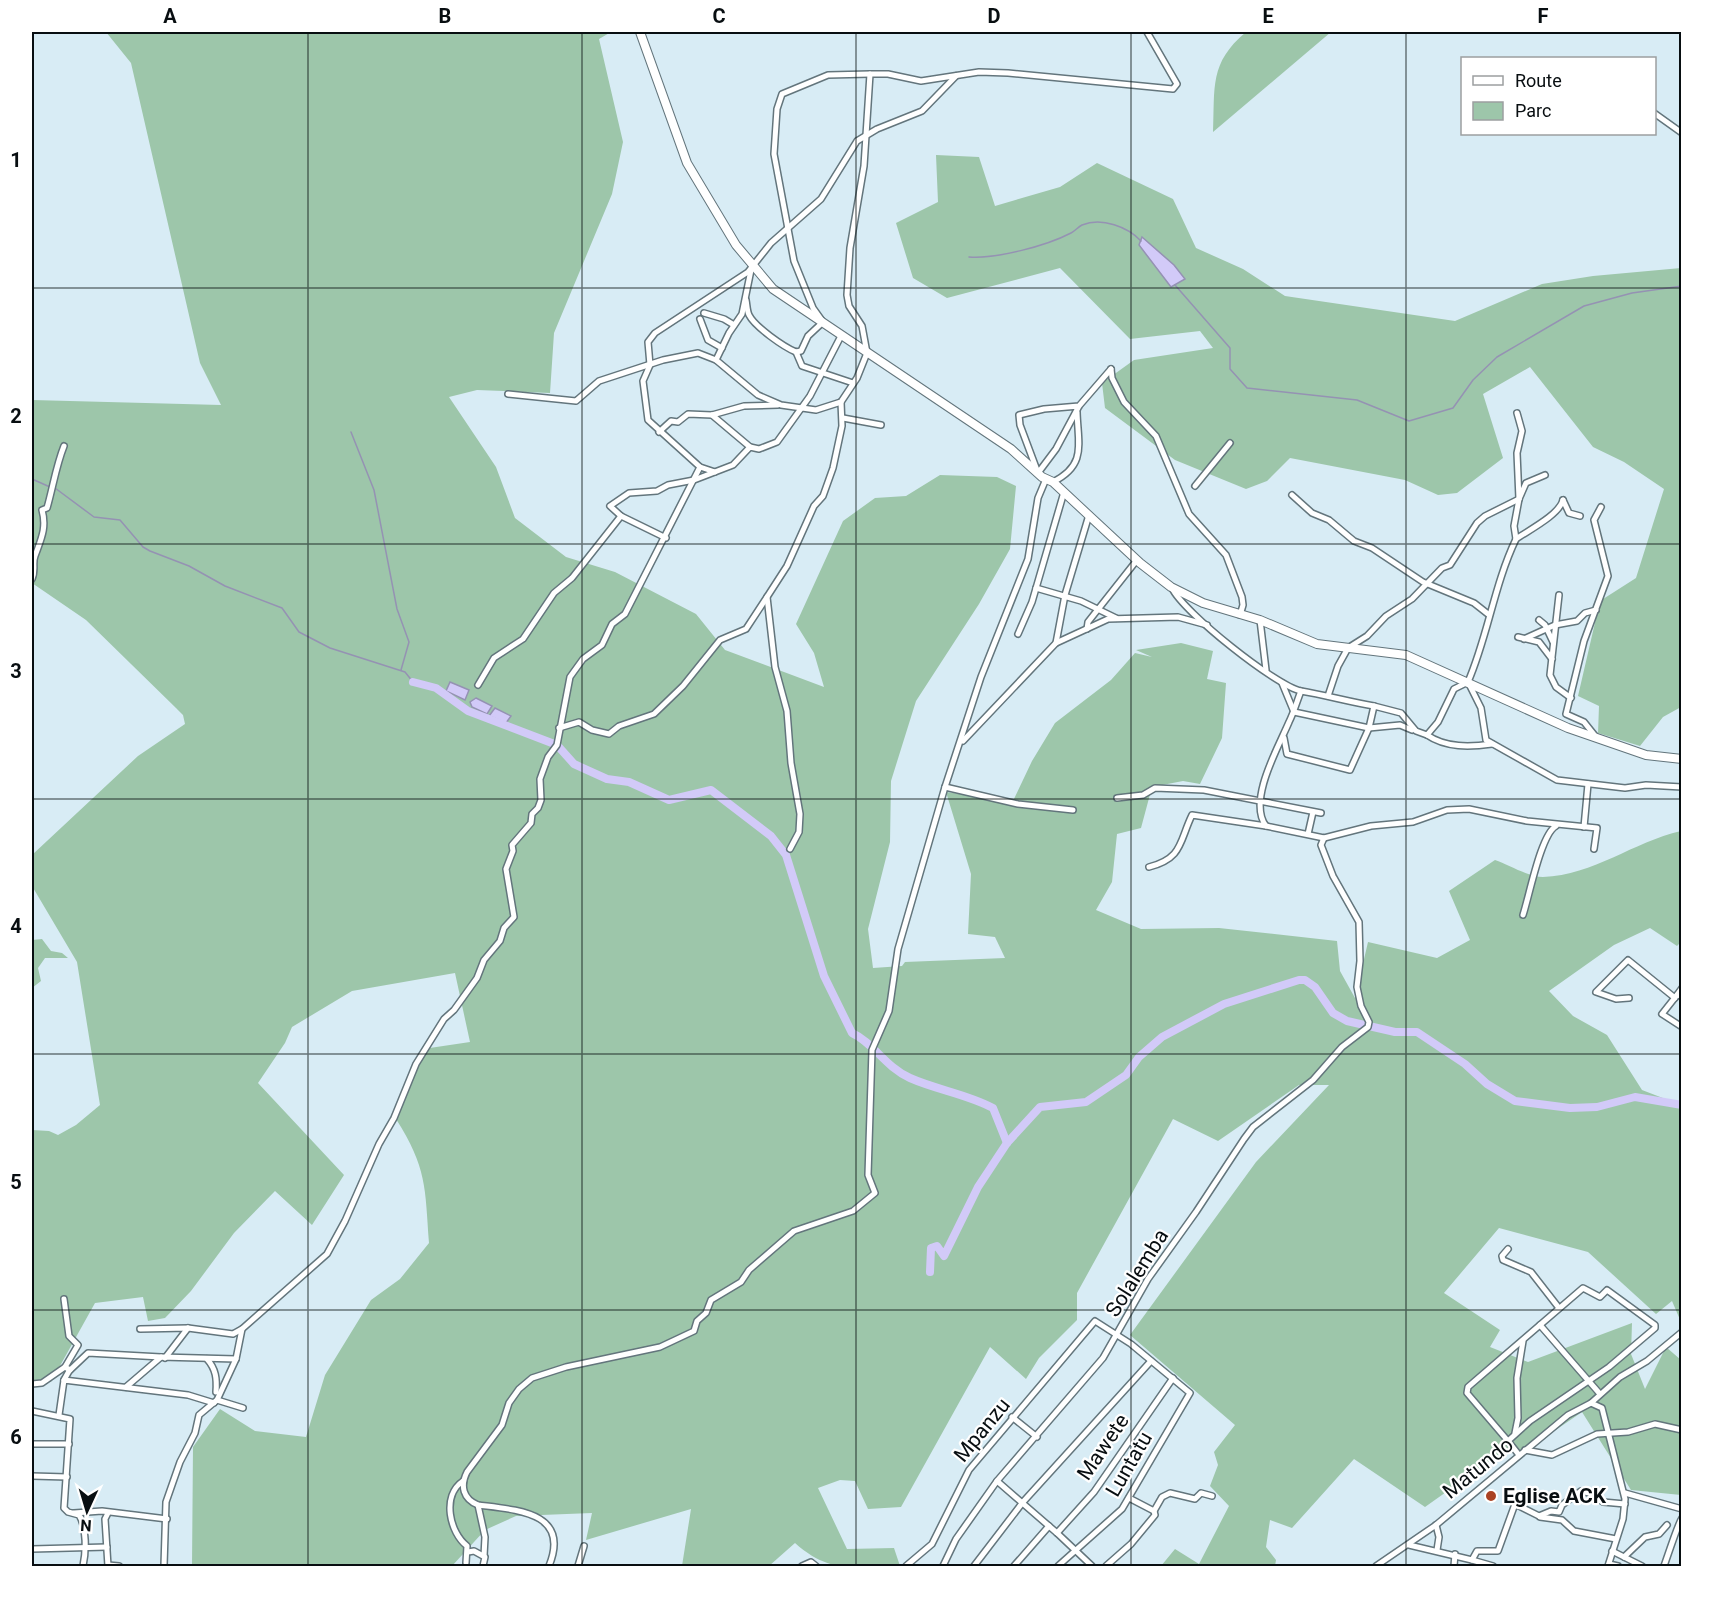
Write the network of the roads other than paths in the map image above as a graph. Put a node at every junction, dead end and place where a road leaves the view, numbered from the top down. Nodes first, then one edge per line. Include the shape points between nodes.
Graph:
1 (640, 32) edge
2 (1147, 32) edge
3 (870, 74) junction
4 (956, 76) junction
5 (1656, 114) edge
6 (1682, 134) edge
7 (866, 135) junction
8 (789, 230) junction
9 (752, 265) junction
10 (746, 300) junction
11 (704, 313) dead end
12 (700, 319) dead end
13 (823, 322) junction
14 (734, 325) junction
15 (841, 336) junction
16 (722, 348) junction
17 (796, 352) junction
18 (867, 353) junction
19 (716, 360) junction
20 (650, 365) junction
21 (822, 373) junction
22 (853, 383) junction
23 (507, 394) dead end
24 (841, 402) junction
25 (781, 405) junction
26 (801, 406) junction
27 (1078, 408) junction
28 (1517, 412) dead end
29 (712, 415) junction
30 (843, 418) junction
31 (881, 425) dead end
32 (659, 432) junction
33 (1230, 443) dead end
34 (64, 446) dead end
35 (750, 447) junction
36 (700, 467) junction
37 (714, 472) junction
38 (1038, 473) junction
39 (1545, 475) dead end
40 (694, 480) junction
41 (1050, 481) junction
42 (1195, 486) dead end
43 (1064, 492) junction
44 (1292, 495) dead end
45 (1519, 499) junction
46 (1601, 507) dead end
47 (1089, 515) junction
48 (621, 516) junction
49 (1580, 516) dead end
50 (666, 538) junction
51 (1516, 539) junction
52 (1137, 560) junction
53 (32, 579) edge
54 (1429, 584) junction
55 (1172, 587) junction
56 (1036, 588) junction
57 (1065, 595) junction
58 (1559, 596) dead end
59 (767, 597) junction
60 (1100, 609) junction
61 (1596, 609) junction
62 (1488, 614) junction
63 (1240, 615) junction
64 (1118, 619) junction
65 (1260, 620) junction
66 (1539, 620) dead end
67 (1207, 625) junction
68 (1555, 625) junction
69 (1087, 629) junction
70 (1547, 630) junction
71 (1018, 634) dead end
72 (1056, 643) junction
73 (1553, 644) junction
74 (1351, 647) junction
75 (1552, 659) junction
76 (1266, 670) junction
77 (1281, 681) junction
78 (1468, 682) junction
79 (478, 685) dead end
80 (1301, 691) junction
81 (1328, 696) junction
82 (1571, 698) junction
83 (1374, 706) junction
84 (1294, 712) junction
85 (1566, 714) junction
86 (1563, 726) junction
87 (559, 728) junction
88 (1369, 728) junction
89 (1416, 731) junction
90 (1426, 735) junction
91 (1284, 736) junction
92 (1597, 739) junction
93 (1492, 744) junction
94 (1682, 759) edge
95 (954, 762) junction
96 (1588, 784) junction
97 (945, 787) junction
98 (1682, 787) edge
99 (1117, 798) dead end
100 (1262, 802) junction
101 (1073, 810) dead end
102 (1313, 812) junction
103 (1321, 813) dead end
104 (1266, 826) junction
105 (1558, 826) junction
106 (1584, 827) junction
107 (1308, 834) junction
108 (1324, 838) junction
109 (790, 849) dead end
110 (1594, 849) dead end
111 (1149, 867) dead end
112 (1523, 915) dead end
113 (1682, 988) edge
114 (1678, 996) edge
115 (1629, 998) dead end
116 (1682, 1027) edge
117 (1508, 1249) dead end
118 (64, 1299) dead end
119 (1559, 1308) junction
120 (1540, 1325) junction
121 (188, 1328) junction
122 (140, 1329) dead end
123 (242, 1329) junction
124 (1118, 1335) junction
125 (1680, 1335) edge
126 (1523, 1341) junction
127 (163, 1358) junction
128 (207, 1359) junction
129 (236, 1359) junction
130 (1151, 1361) junction
131 (68, 1369) junction
132 (1173, 1378) junction
133 (64, 1380) junction
134 (1590, 1381) junction
135 (32, 1384) edge
136 (126, 1387) junction
137 (223, 1388) junction
138 (216, 1392) junction
139 (1599, 1395) junction
140 (214, 1402) junction
141 (1591, 1403) junction
142 (1600, 1406) junction
143 (243, 1408) dead end
144 (32, 1411) edge
145 (58, 1414) junction
146 (1012, 1417) junction
147 (1682, 1430) edge
148 (1609, 1433) junction
149 (1515, 1434) junction
150 (1036, 1437) junction
151 (1508, 1441) junction
152 (32, 1444) edge
153 (69, 1444) junction
154 (1525, 1450) junction
155 (1519, 1455) junction
156 (32, 1476) edge
157 (67, 1477) junction
158 (462, 1481) junction
159 (997, 1481) junction
160 (1625, 1493) junction
161 (1212, 1496) dead end
162 (1129, 1498) junction
163 (1023, 1502) junction
164 (1625, 1504) junction
165 (478, 1505) junction
166 (1682, 1509) edge
167 (1154, 1511) junction
168 (72, 1513) junction
169 (108, 1514) junction
170 (1539, 1516) junction
171 (1682, 1518) edge
172 (167, 1519) junction
173 (1436, 1524) junction
174 (1667, 1525) dead end
175 (1049, 1526) junction
176 (1057, 1533) junction
177 (1616, 1539) junction
178 (1409, 1545) junction
179 (584, 1546) dead end
180 (85, 1547) junction
181 (107, 1547) junction
182 (1075, 1549) junction
183 (32, 1550) edge
184 (1437, 1550) junction
185 (1612, 1551) junction
186 (468, 1552) junction
187 (1455, 1554) junction
188 (484, 1556) junction
189 (1624, 1557) junction
190 (1472, 1560) junction
191 (466, 1563) dead end
192 (976, 1564) edge
193 (108, 1565) edge
194 (1608, 1565) edge
195 (83, 1566) edge
196 (119, 1566) edge
197 (164, 1566) edge
198 (483, 1566) edge
199 (549, 1566) edge
200 (578, 1566) edge
201 (802, 1566) edge
202 (816, 1566) edge
203 (906, 1566) edge
204 (943, 1566) edge
205 (985, 1566) edge
206 (1014, 1566) edge
207 (1058, 1566) edge
208 (1092, 1566) edge
209 (1106, 1566) edge
210 (1376, 1566) edge
211 (1454, 1566) edge
212 (1490, 1566) edge
213 (1618, 1566) edge
214 (1642, 1566) edge
215 (1664, 1566) edge

1 - 9 street via 687,163
2 - 4 street via 1177,84 1173,89 1008,73
3 - 4 street via 921,81
3 - 7 street
3 - 8 street via 828,75 782,94 774,154
4 - 7 street via 922,111
5 - 6 street
7 - 8 street via 848,153 829,189
7 - 18 street via 847,295 862,326
8 - 9 street
8 - 13 street via 794,261 813,308
9 - 10 street
9 - 13 street via 773,289
9 - 20 street via 746,273 655,333 648,342
10 - 14 street
10 - 17 street via 749,315 756,323
11 - 14 street
12 - 16 street via 708,340
13 - 15 street
13 - 17 street via 808,336 801,351
14 - 16 street
15 - 18 street
15 - 21 street
16 - 19 street
17 - 21 street via 802,366
18 - 22 street
18 - 38 street via 1011,448
19 - 20 street via 698,352
19 - 25 street via 758,395
20 - 23 street via 599,381 576,401
20 - 32 street via 643,381 646,410 651,425
21 - 22 street
21 - 26 street
22 - 24 street
24 - 26 street via 816,410
24 - 30 street
25 - 26 street
25 - 29 street via 744,406
26 - 35 street via 777,442 759,449
27 - 38 street
27 - 38 street via 1044,408 1019,415
27 - 41 street via 1075,468
27 - 63 street via 1111,369 1124,402 1156,436 1189,514 1226,555 1244,605
28 - 45 street via 1522,431 1517,453
29 - 32 street via 688,414 678,422 671,421
29 - 35 street
30 - 31 street
30 - 59 street via 823,496 814,506 787,566
32 - 36 street
33 - 42 street
34 - 53 street via 47,508 42,510 43,535 34,556 36,568
35 - 37 street via 733,465
36 - 37 street
36 - 40 street
37 - 40 street
38 - 41 street
39 - 45 street via 1526,483
40 - 48 street via 657,491 629,493 610,506
40 - 50 street
41 - 43 street
41 - 95 street via 1038,498 1025,568 981,677
43 - 47 street
43 - 56 street
44 - 54 street via 1354,541
45 - 51 street
45 - 54 street via 1477,523 1450,565 1442,568
46 - 61 street via 1594,520 1608,576
47 - 52 street
47 - 57 street
48 - 50 street
48 - 79 street via 572,578 554,593 524,639 494,658
49 - 51 street via 1569,513 1563,500 1542,524
50 - 87 street via 625,614 612,624 602,645 583,659 570,677
51 - 62 street
52 - 55 street
52 - 60 street
54 - 62 street via 1474,603
54 - 74 street
55 - 63 street
55 - 67 street via 1176,598
56 - 57 street
56 - 71 street
57 - 60 street
57 - 72 street
58 - 68 street
59 - 87 street via 746,629 720,640 683,686 654,714 619,726 609,734 579,722
59 - 109 street via 800,814 799,832
60 - 64 street
60 - 69 street
61 - 68 street via 1577,621
61 - 82 street via 1584,640
62 - 78 street
63 - 65 street
64 - 67 street via 1178,617
64 - 69 street via 1108,619
65 - 74 street via 1317,644
65 - 76 street
66 - 70 street
67 - 76 street
68 - 70 street
68 - 73 street
69 - 72 street
70 - 73 street
70 - 75 street via 1521,638 1539,642
72 - 95 street via 964,739
73 - 75 street
74 - 78 street via 1406,654
74 - 81 street via 1338,666
75 - 82 street via 1550,675 1556,687
76 - 77 street
77 - 80 street
77 - 84 street
78 - 86 street
78 - 90 street via 1454,689 1438,722
78 - 93 street via 1481,708 1485,738
80 - 81 street
80 - 84 street
81 - 83 street
82 - 85 street
83 - 88 street
83 - 89 street via 1401,713
84 - 88 street
84 - 91 street
85 - 86 street
85 - 92 street via 1584,722
86 - 92 street
87 - 123 street via 556,745 540,779 538,808 512,845 506,869 514,917 484,960 477,978 444,1019 416,1064 327,1254
88 - 89 street via 1400,725
88 - 91 street via 1350,770 1287,754
89 - 90 street
90 - 93 street via 1458,746
91 - 100 street via 1269,761
92 - 94 street via 1646,755
93 - 96 street via 1557,780
95 - 97 street
96 - 98 street
96 - 106 street
97 - 101 street via 1018,804
97 - 158 street via 898,949 889,1011 872,1050 868,1175 875,1193 853,1211 794,1231 749,1270 741,1282 711,1299 694,1331 660,1347 566,1366 532,1378 509,1403 502,1425
99 - 100 street via 1163,788 1203,790
100 - 102 street
100 - 104 street via 1262,821
102 - 103 street
102 - 107 street
104 - 107 street
104 - 111 street via 1192,815 1180,849
105 - 106 street
105 - 108 street via 1453,809 1413,822 1371,826
105 - 112 street via 1553,827 1545,843
106 - 110 street via 1597,828
107 - 108 street
108 - 124 street, Solalemba via 1321,845 1326,861 1359,922 1357,987 1369,1024 1313,1080 1253,1127 1148,1279
113 - 114 street
114 - 115 street via 1628,960 1596,992 1616,999
114 - 116 street via 1662,1014
117 - 119 street via 1503,1260 1531,1272
118 - 131 street via 69,1336 78,1345
119 - 120 street
119 - 134 street via 1583,1288 1600,1297 1607,1290 1656,1326
120 - 126 street
120 - 134 street
121 - 122 street
121 - 123 street via 233,1334
121 - 127 street
123 - 129 street
124 - 130 street
124 - 146 street, Mpanzu via 1095,1321
124 - 150 street, Solalemba
125 - 139 street, Matundo
126 - 149 street
126 - 151 street via 1474,1380 1467,1393
127 - 128 street
127 - 131 street via 88,1353
127 - 136 street
128 - 129 street
128 - 138 street via 214,1367
129 - 137 street
130 - 132 street
130 - 163 street
131 - 133 street
131 - 135 street
132 - 162 street, Luntatu via 1190,1393
132 - 176 street, Mawete via 1094,1492
133 - 136 street
133 - 145 street
134 - 139 street
134 - 149 street
136 - 140 street
137 - 138 street
137 - 140 street
138 - 140 street
139 - 141 street, Matundo
139 - 142 street
140 - 143 street
140 - 172 street via 199,1415 195,1433 180,1462 166,1502
141 - 142 street
141 - 154 street, Matundo via 1579,1407
142 - 148 street
144 - 145 street
145 - 153 street via 70,1419
146 - 150 street
146 - 203 street, Mpanzu via 969,1470 932,1544
147 - 148 street via 1655,1424
148 - 154 street via 1597,1434 1552,1455
148 - 160 street
149 - 151 street
150 - 159 street, Solalemba
151 - 155 street
152 - 153 street
153 - 157 street
154 - 155 street, Matundo
155 - 173 street, Matundo
156 - 157 street
157 - 168 street via 64,1508
158 - 165 street via 467,1497
158 - 186 street via 454,1487 448,1509 455,1532 462,1537
159 - 163 street
159 - 204 street, Solalemba via 956,1539
160 - 164 street
160 - 166 street
161 - 167 street via 1201,1493 1195,1499 1170,1493 1162,1497
162 - 167 street
162 - 182 street, Luntatu via 1122,1509
163 - 175 street
163 - 192 street
164 - 170 street via 1603,1502 1581,1491 1562,1504 1559,1512
164 - 177 street
165 - 188 street via 485,1537
165 - 199 street via 526,1513 548,1525 556,1545
167 - 209 street via 1140,1534
168 - 169 street
168 - 180 street via 81,1517
169 - 172 street
169 - 181 street
170 - 177 street via 1562,1520 1574,1531
170 - 190 street via 1515,1504 1498,1551 1477,1551
171 - 215 street
172 - 197 street
173 - 178 street, Matundo
173 - 184 street
174 - 189 street via 1659,1534 1640,1540
175 - 176 street
175 - 206 street
176 - 182 street
177 - 185 street
178 - 184 street
178 - 210 street, Matundo
179 - 200 street
180 - 181 street
180 - 183 street
180 - 195 street
181 - 193 street
182 - 207 street, Luntatu
182 - 208 street
184 - 187 street
185 - 189 street
185 - 194 street
186 - 188 street
186 - 191 street
187 - 190 street
187 - 211 street
188 - 198 street
189 - 214 street
190 - 212 street
192 - 205 street
193 - 196 street
194 - 213 street
201 - 202 street via 811,1562

